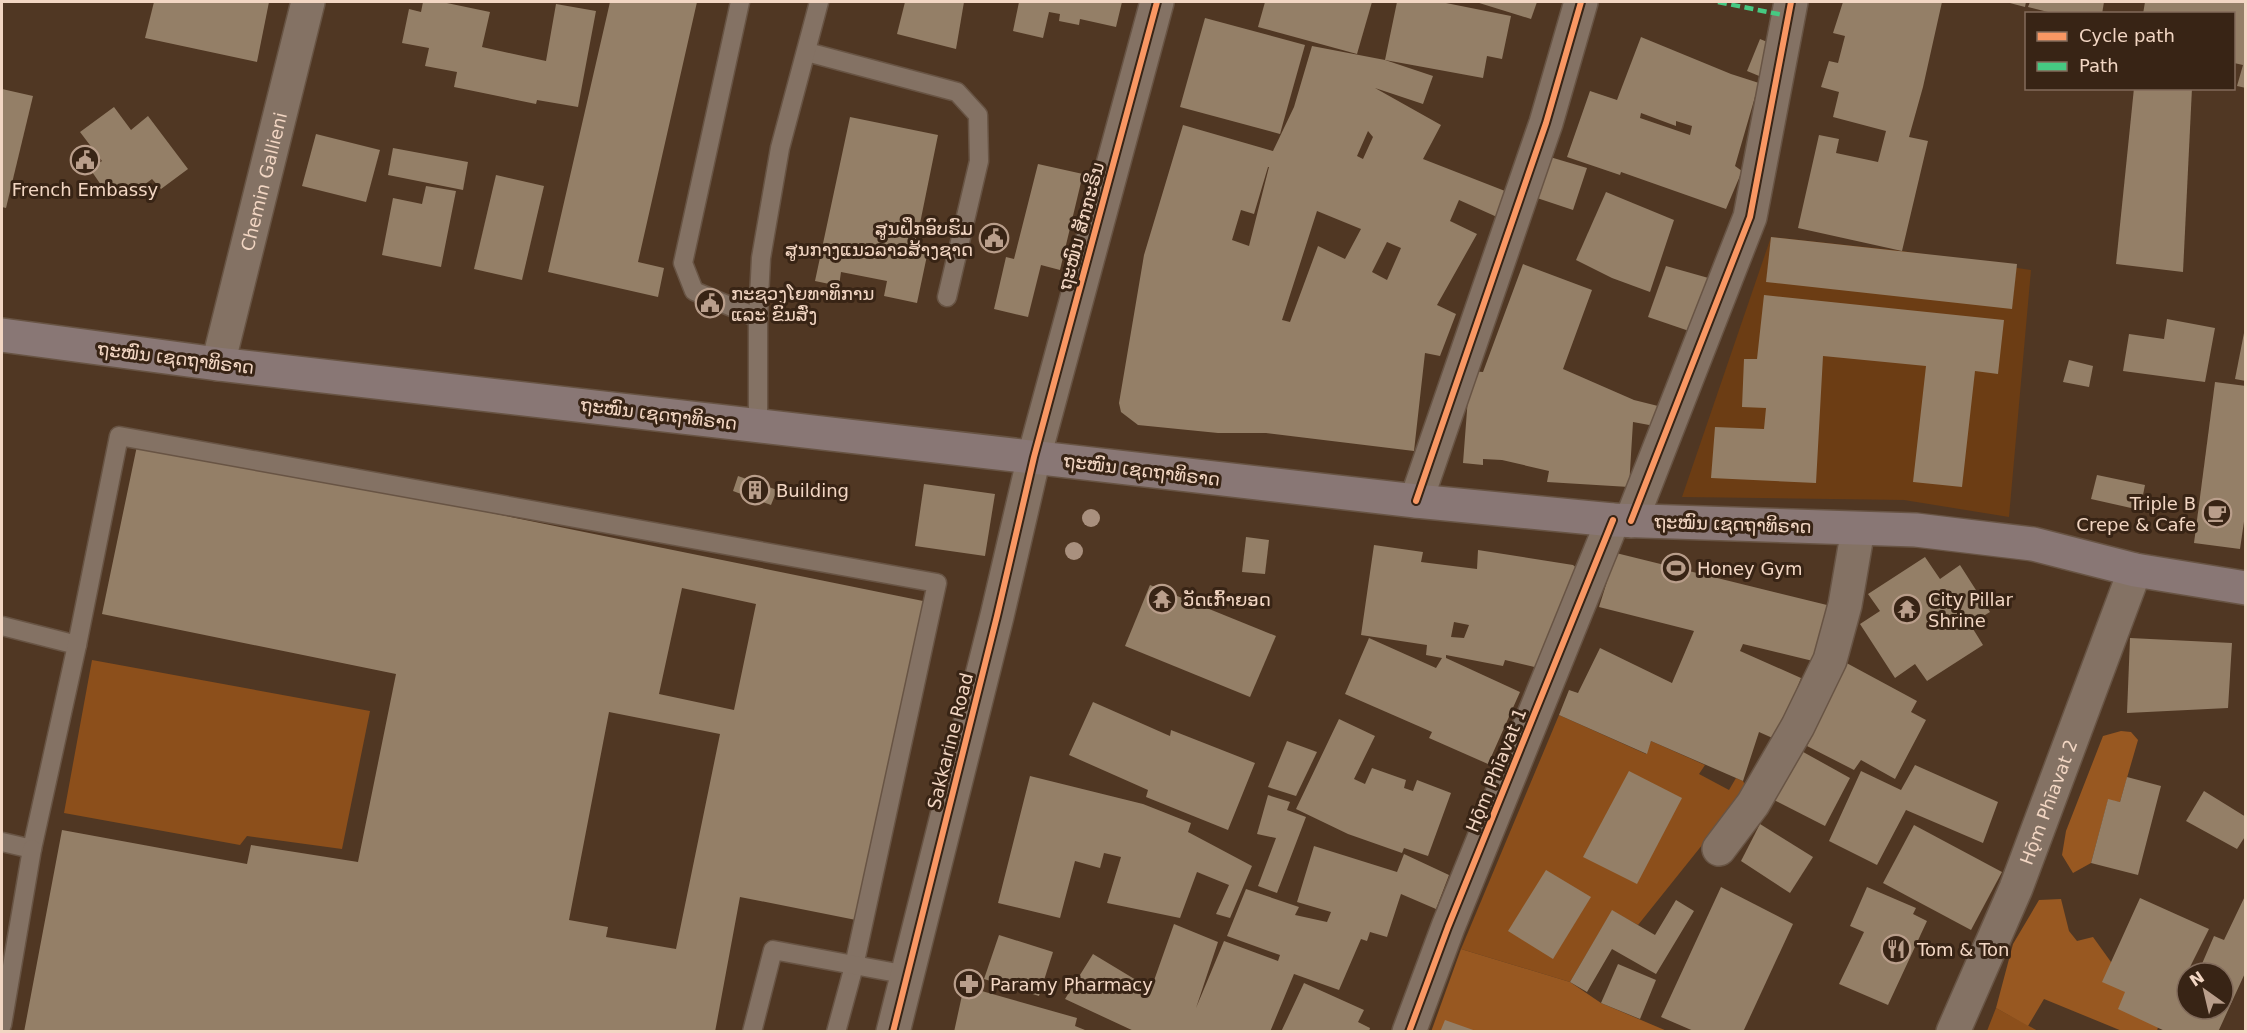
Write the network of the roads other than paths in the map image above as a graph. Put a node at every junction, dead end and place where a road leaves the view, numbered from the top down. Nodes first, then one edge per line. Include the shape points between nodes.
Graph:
1 (308, 2) edge
2 (740, 2) edge
3 (819, 2) edge
4 (1157, 2) edge
5 (1581, 2) edge
6 (1791, 2) edge
7 (807, 52) junction
8 (947, 297) dead end
9 (758, 318) junction
10 (2, 335) edge
11 (219, 364) junction
12 (758, 426) junction
13 (1034, 457) junction
14 (1416, 501) junction
15 (1622, 520) junction
16 (1858, 528) junction
17 (2135, 570) junction
18 (2246, 588) edge
19 (2, 626) edge
20 (77, 645) junction
21 (2, 842) edge
22 (32, 849) junction
23 (1719, 849) dead end
24 (854, 966) junction
25 (908, 975) junction
26 (2, 1025) edge
27 (752, 1032) edge
28 (836, 1032) edge
29 (893, 1032) edge
30 (1409, 1032) edge
31 (1953, 1032) edge

1 - 11 street, Chemin Gallieni
2 - 9 lane via 682,263 694,291
3 - 7 lane
4 - 13 street, ຖະໜົນ ສັກກະຣິນ
5 - 14 street via 1546,123
6 - 15 street, Hǭm Phīavat 1 via 1750,217
7 - 8 lane via 957,93 978,114 979,161
7 - 9 lane via 780,148 760,258
9 - 12 lane
10 - 11 main road, ຖະໜົນ ເຊດຖາທິຣາດ
11 - 12 main road, ຖະໜົນ ເຊດຖາທິຣາດ
12 - 13 main road, ຖະໜົນ ເຊດຖາທິຣາດ
13 - 14 main road, ຖະໜົນ ເຊດຖາທິຣາດ
13 - 25 street, Sakkarine Road
14 - 15 main road, ຖະໜົນ ເຊດຖາທິຣາດ
15 - 16 main road, ຖະໜົນ ເຊດຖາທິຣາດ
15 - 30 street, Hǭm Phīavat 1 via 1453,916
16 - 17 main road, ຖະໜົນ ເຊດຖາທິຣາດ via 2033,543
16 - 23 street via 1845,605 1830,660 1753,804
17 - 18 main road, ຖະໜົນ ເຊດຖາທິຣາດ
17 - 31 street, Hǭm Phīavat 2 via 2016,888
19 - 20 lane
20 - 22 lane
20 - 24 lane via 119,436 937,583
21 - 22 lane
22 - 26 lane
24 - 25 lane
24 - 27 lane via 773,951
24 - 28 lane
25 - 29 street, Sakkarine Road

